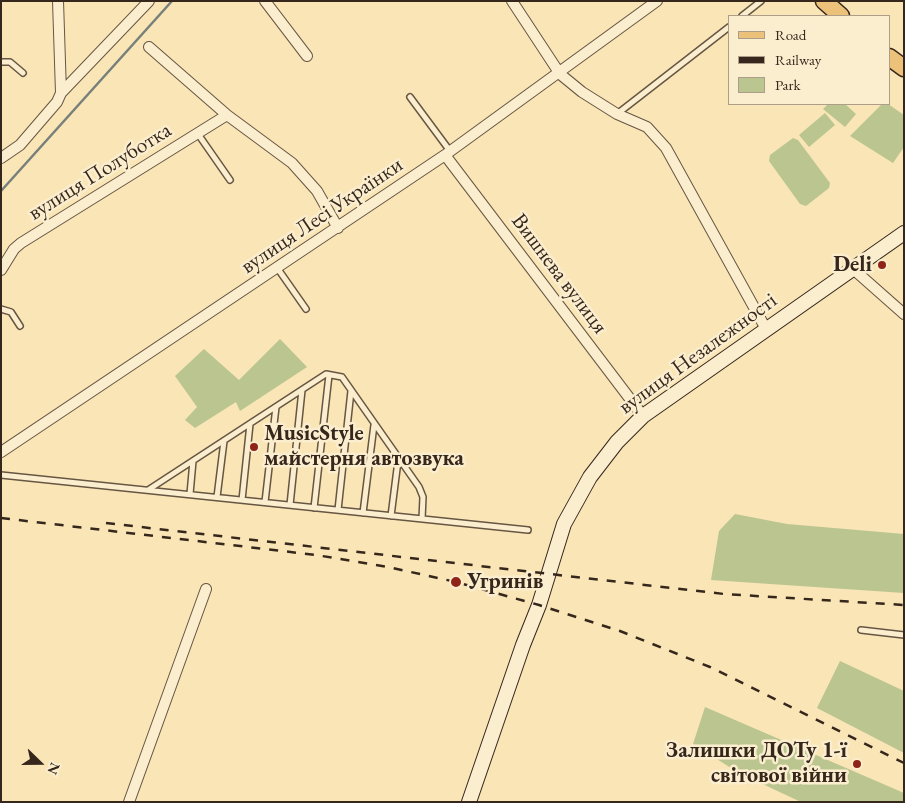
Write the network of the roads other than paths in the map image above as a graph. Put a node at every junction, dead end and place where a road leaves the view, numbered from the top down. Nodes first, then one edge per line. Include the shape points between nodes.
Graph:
1 (58, 1) edge
2 (149, 1) edge
3 (265, 1) edge
4 (512, 1) edge
5 (657, 1) edge
6 (761, 1) edge
7 (824, 1) edge
8 (743, 15) edge
9 (840, 15) edge
10 (728, 28) edge
11 (148, 47) dead end
12 (308, 56) dead end
13 (890, 58) edge
14 (1, 62) edge
15 (904, 68) edge
16 (23, 73) dead end
17 (560, 74) junction
18 (61, 93) junction
19 (410, 97) dead end
20 (617, 114) junction
21 (227, 115) junction
22 (198, 134) junction
23 (448, 153) junction
24 (1, 158) edge
25 (230, 180) dead end
26 (338, 228) junction
27 (904, 233) edge
28 (278, 268) junction
29 (852, 268) junction
30 (1, 270) edge
31 (1, 309) edge
32 (306, 309) dead end
33 (904, 314) edge
34 (20, 326) dead end
35 (766, 329) junction
36 (329, 375) junction
37 (302, 390) junction
38 (351, 390) junction
39 (276, 407) junction
40 (643, 416) junction
41 (250, 424) junction
42 (374, 424) junction
43 (224, 441) junction
44 (1, 452) edge
45 (193, 460) junction
46 (398, 461) junction
47 (1, 475) edge
48 (148, 490) junction
49 (190, 494) junction
50 (217, 497) junction
51 (242, 500) junction
52 (265, 502) junction
53 (290, 505) junction
54 (314, 508) junction
55 (338, 510) junction
56 (363, 513) junction
57 (391, 516) junction
58 (422, 519) junction
59 (528, 530) dead end
60 (206, 589) dead end
61 (861, 630) dead end
62 (904, 635) edge
63 (129, 802) edge
64 (469, 802) edge

1 - 18 street
2 - 18 street
3 - 12 street
4 - 17 street
5 - 17 street, вулиця Лесі Українки
6 - 8 lane
7 - 9 main road
10 - 20 lane
11 - 21 street
13 - 15 main road
14 - 16 lane via 10,62
17 - 20 street
17 - 23 street, вулиця Лесі Українки
18 - 24 street via 58,102 20,145
19 - 23 lane
20 - 35 street via 647,127 666,148
21 - 22 street, вулиця Полуботка
21 - 26 street via 292,163 317,191
22 - 25 lane
22 - 30 street, вулиця Полуботка via 21,243
23 - 26 street, вулиця Лесі Українки
23 - 40 street, Вишнева вулиця
26 - 28 street, вулиця Лесі Українки
27 - 29 street, вулиця Незалежності
28 - 32 lane
28 - 44 street, вулиця Лесі Українки
29 - 33 street
29 - 35 street, вулиця Незалежності
31 - 34 lane via 16,317
35 - 40 street, вулиця Незалежності
36 - 37 lane
36 - 38 lane via 342,377
36 - 54 lane
37 - 39 lane
37 - 53 lane
38 - 42 lane
38 - 55 lane
39 - 41 lane
39 - 52 lane
40 - 64 street, вулиця Незалежності via 590,477 564,524 539,605
41 - 43 lane
41 - 51 lane
42 - 46 lane
42 - 56 lane
43 - 45 lane
43 - 50 lane
45 - 48 lane
45 - 49 lane
46 - 57 lane
46 - 58 lane via 419,487 423,497
47 - 48 lane
48 - 49 lane
49 - 50 lane
50 - 51 lane
51 - 52 lane
52 - 53 lane
53 - 54 lane
54 - 55 lane
55 - 56 lane
56 - 57 lane
57 - 58 lane
58 - 59 lane
60 - 63 street
61 - 62 lane

